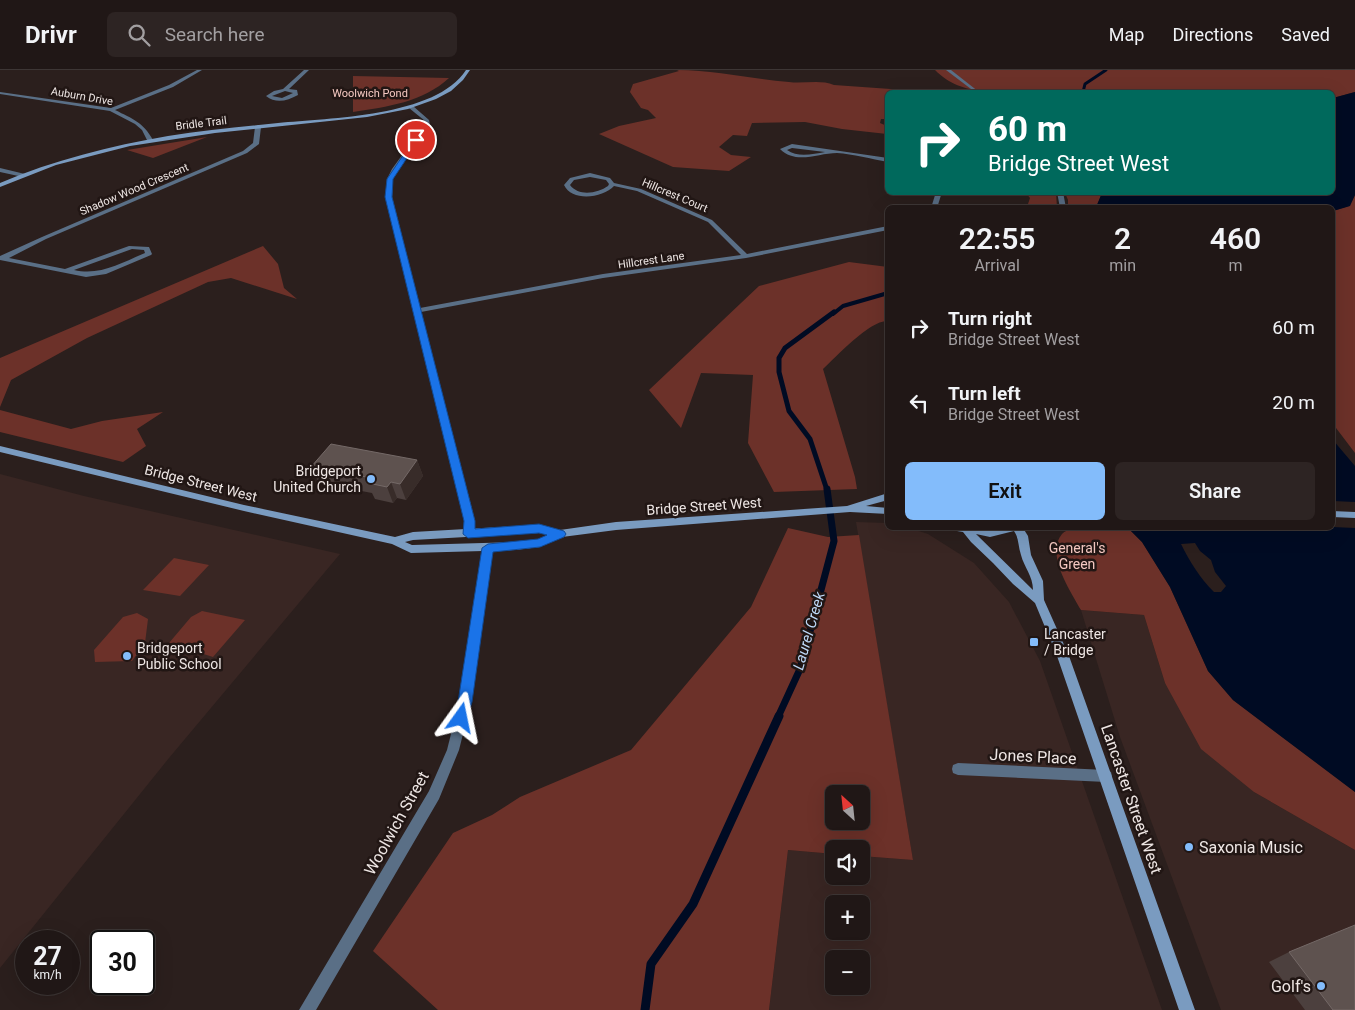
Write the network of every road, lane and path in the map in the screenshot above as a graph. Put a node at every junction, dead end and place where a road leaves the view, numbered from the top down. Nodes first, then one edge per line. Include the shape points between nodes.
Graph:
1 (200, 70) edge
2 (306, 70) edge
3 (468, 70) edge
4 (948, 70) edge
5 (285, 90) junction
6 (974, 90) edge
7 (0, 93) edge
8 (411, 107) junction
9 (111, 110) junction
10 (258, 127) junction
11 (150, 140) junction
12 (835, 152) junction
13 (885, 160) edge
14 (0, 170) edge
15 (23, 175) junction
16 (612, 184) junction
17 (0, 185) edge
18 (885, 229) edge
19 (746, 256) junction
20 (2, 258) edge
21 (66, 271) junction
22 (416, 311) junction
23 (0, 449) edge
24 (885, 497) edge
25 (850, 509) junction
26 (885, 512) edge
27 (1335, 514) edge
28 (1355, 515) edge
29 (965, 530) edge
30 (970, 530) edge
31 (1003, 530) edge
32 (1019, 530) edge
33 (468, 534) junction
34 (560, 534) junction
35 (395, 541) junction
36 (488, 548) junction
37 (1039, 600) junction
38 (958, 769) dead end
39 (1106, 776) junction
40 (307, 1010) edge
41 (1187, 1010) edge

1 - 9 street via 171,86
2 - 5 street
3 - 8 main road via 463,79 447,92
4 - 6 street
5 - 5 street via 271,93 268,96 283,99 296,94
7 - 9 street, Auburn Drive
8 - 10 main road, Bridle Trail
8 - 22 street via 427,121 427,125 395,169 390,179 389,197
9 - 11 street, Auburn Drive via 137,123
10 - 11 main road, Bridle Trail
10 - 20 street, Shadow Wood Crescent via 256,144 245,152
11 - 15 main road, Bridle Trail via 100,151
12 - 12 street via 800,146 783,149 795,156
12 - 13 street
14 - 15 street
15 - 17 main road, Bridle Trail
16 - 16 street, Hillcrest Court via 608,179 590,175 572,179 567,185 572,191 585,194 607,190
16 - 19 street, Hillcrest Court via 639,190 710,220
18 - 19 street, Hillcrest Lane
19 - 22 street, Hillcrest Lane via 604,276
20 - 21 street
21 - 21 street via 86,275 104,273 149,254 147,248 131,247
22 - 33 street via 470,521
23 - 35 main road, Bridge Street West
24 - 25 main road, Bridge Street West
25 - 26 main road, Bridge Street West
25 - 34 main road, Bridge Street West via 616,526
27 - 28 main road
29 - 37 main road via 1019,586
30 - 31 main road via 990,533
32 - 37 main road, Lancaster Street West via 1038,581
33 - 34 main road, Bridge Street West via 539,528
33 - 35 main road, Bridge Street West via 413,536
34 - 36 main road, Bridge Street West via 540,543
35 - 36 main road, Bridge Street West via 410,549
36 - 40 street, Woolwich Street via 465,702 453,750 434,795
37 - 39 main road, Lancaster Street West via 1063,656
38 - 39 street, Jones Place
39 - 41 main road, Lancaster Street West

